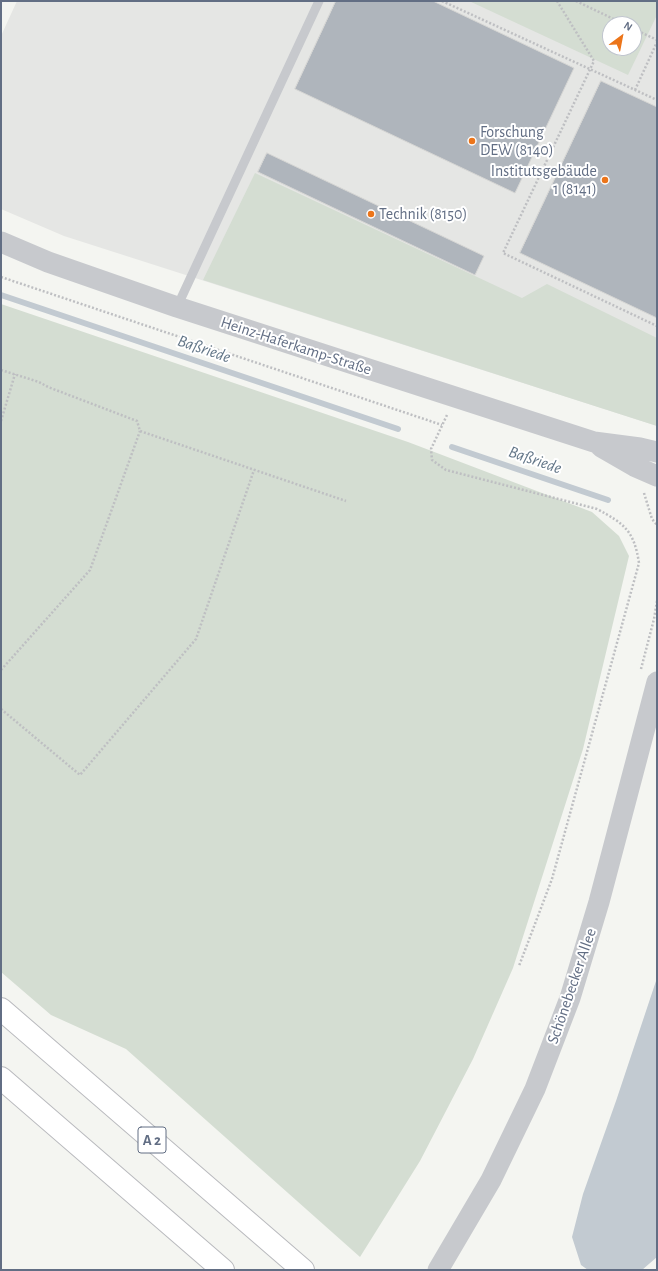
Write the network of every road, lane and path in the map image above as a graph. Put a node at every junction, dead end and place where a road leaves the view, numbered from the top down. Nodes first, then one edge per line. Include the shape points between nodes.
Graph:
1 (319, 1) edge
2 (442, 1) edge
3 (557, 1) edge
4 (576, 1) edge
5 (607, 16) edge
6 (642, 33) edge
7 (657, 41) edge
8 (589, 70) junction
9 (635, 90) junction
10 (657, 100) edge
11 (1, 242) edge
12 (1, 277) edge
13 (177, 307) junction
14 (657, 326) edge
15 (1, 370) edge
16 (15, 374) junction
17 (455, 398) junction
18 (1, 421) edge
19 (442, 425) junction
20 (140, 431) junction
21 (594, 442) junction
22 (657, 452) edge
23 (254, 470) junction
24 (657, 476) edge
25 (644, 491) dead end
26 (346, 500) dead end
27 (657, 525) edge
28 (657, 601) edge
29 (1, 670) edge
30 (648, 677) edge
31 (1, 710) edge
32 (520, 966) dead end
33 (1, 1009) edge
34 (1, 1078) edge
35 (223, 1270) edge
36 (303, 1270) edge
37 (438, 1270) edge

1 - 13 lane
2 - 8 path
3 - 8 path via 594,61
4 - 5 path
6 - 7 path
7 - 9 path
8 - 9 path
8 - 14 path via 502,253
9 - 10 path
11 - 13 street, Heinz-Haferkamp-Straße via 48,262
12 - 19 path
13 - 17 street, Heinz-Haferkamp-Straße
15 - 16 path
16 - 18 path
16 - 20 path via 137,421
17 - 19 path
17 - 21 street, Heinz-Haferkamp-Straße
19 - 32 path via 432,449 432,460 446,470 597,509 616,519 628,530 636,546 638,564 576,795 552,879
20 - 23 path
20 - 29 path via 90,570
21 - 22 street, Heinz-Haferkamp-Straße
21 - 24 street, Heinz-Haferkamp-Straße via 634,466
23 - 26 path
23 - 31 path via 196,639 80,775
25 - 27 path via 652,518
28 - 30 path
30 - 37 street, Schönebecker Allee via 599,902 570,998 535,1089 491,1180
33 - 36 highway, A 2
34 - 35 highway

